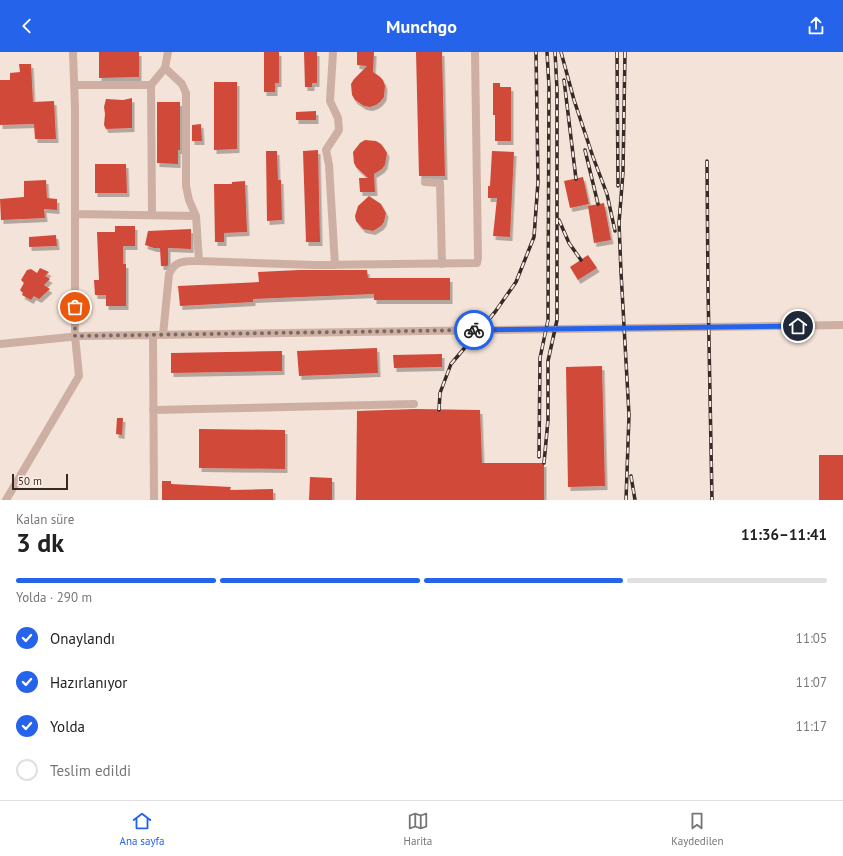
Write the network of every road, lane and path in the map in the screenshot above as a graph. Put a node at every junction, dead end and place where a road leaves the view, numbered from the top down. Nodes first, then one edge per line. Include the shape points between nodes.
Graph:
1 (73, 52) edge
2 (168, 52) edge
3 (333, 52) edge
4 (474, 52) edge
5 (165, 68) junction
6 (74, 85) junction
7 (151, 86) junction
8 (425, 182) dead end
9 (75, 214) junction
10 (152, 215) junction
11 (196, 216) junction
12 (199, 261) junction
13 (442, 264) junction
14 (335, 265) junction
15 (843, 325) edge
16 (153, 335) junction
17 (163, 335) junction
18 (78, 336) junction
19 (0, 344) edge
20 (414, 404) dead end
21 (153, 410) junction
22 (6, 500) edge
23 (154, 500) edge

1 - 6 street
2 - 5 street
3 - 14 street via 330,101 338,118 339,130 326,150 330,165
4 - 13 street via 478,258 477,263
5 - 7 street
5 - 11 street via 182,84 186,93 186,186
6 - 7 street
6 - 9 street
7 - 10 street
8 - 13 street via 440,183
9 - 10 street
9 - 18 street
10 - 11 street
11 - 12 street
12 - 14 street
12 - 17 street via 180,262 169,274
13 - 14 street
15 - 17 street
16 - 17 street
16 - 18 street
16 - 21 street
18 - 19 street
18 - 22 street via 79,376
20 - 21 street
21 - 23 street

